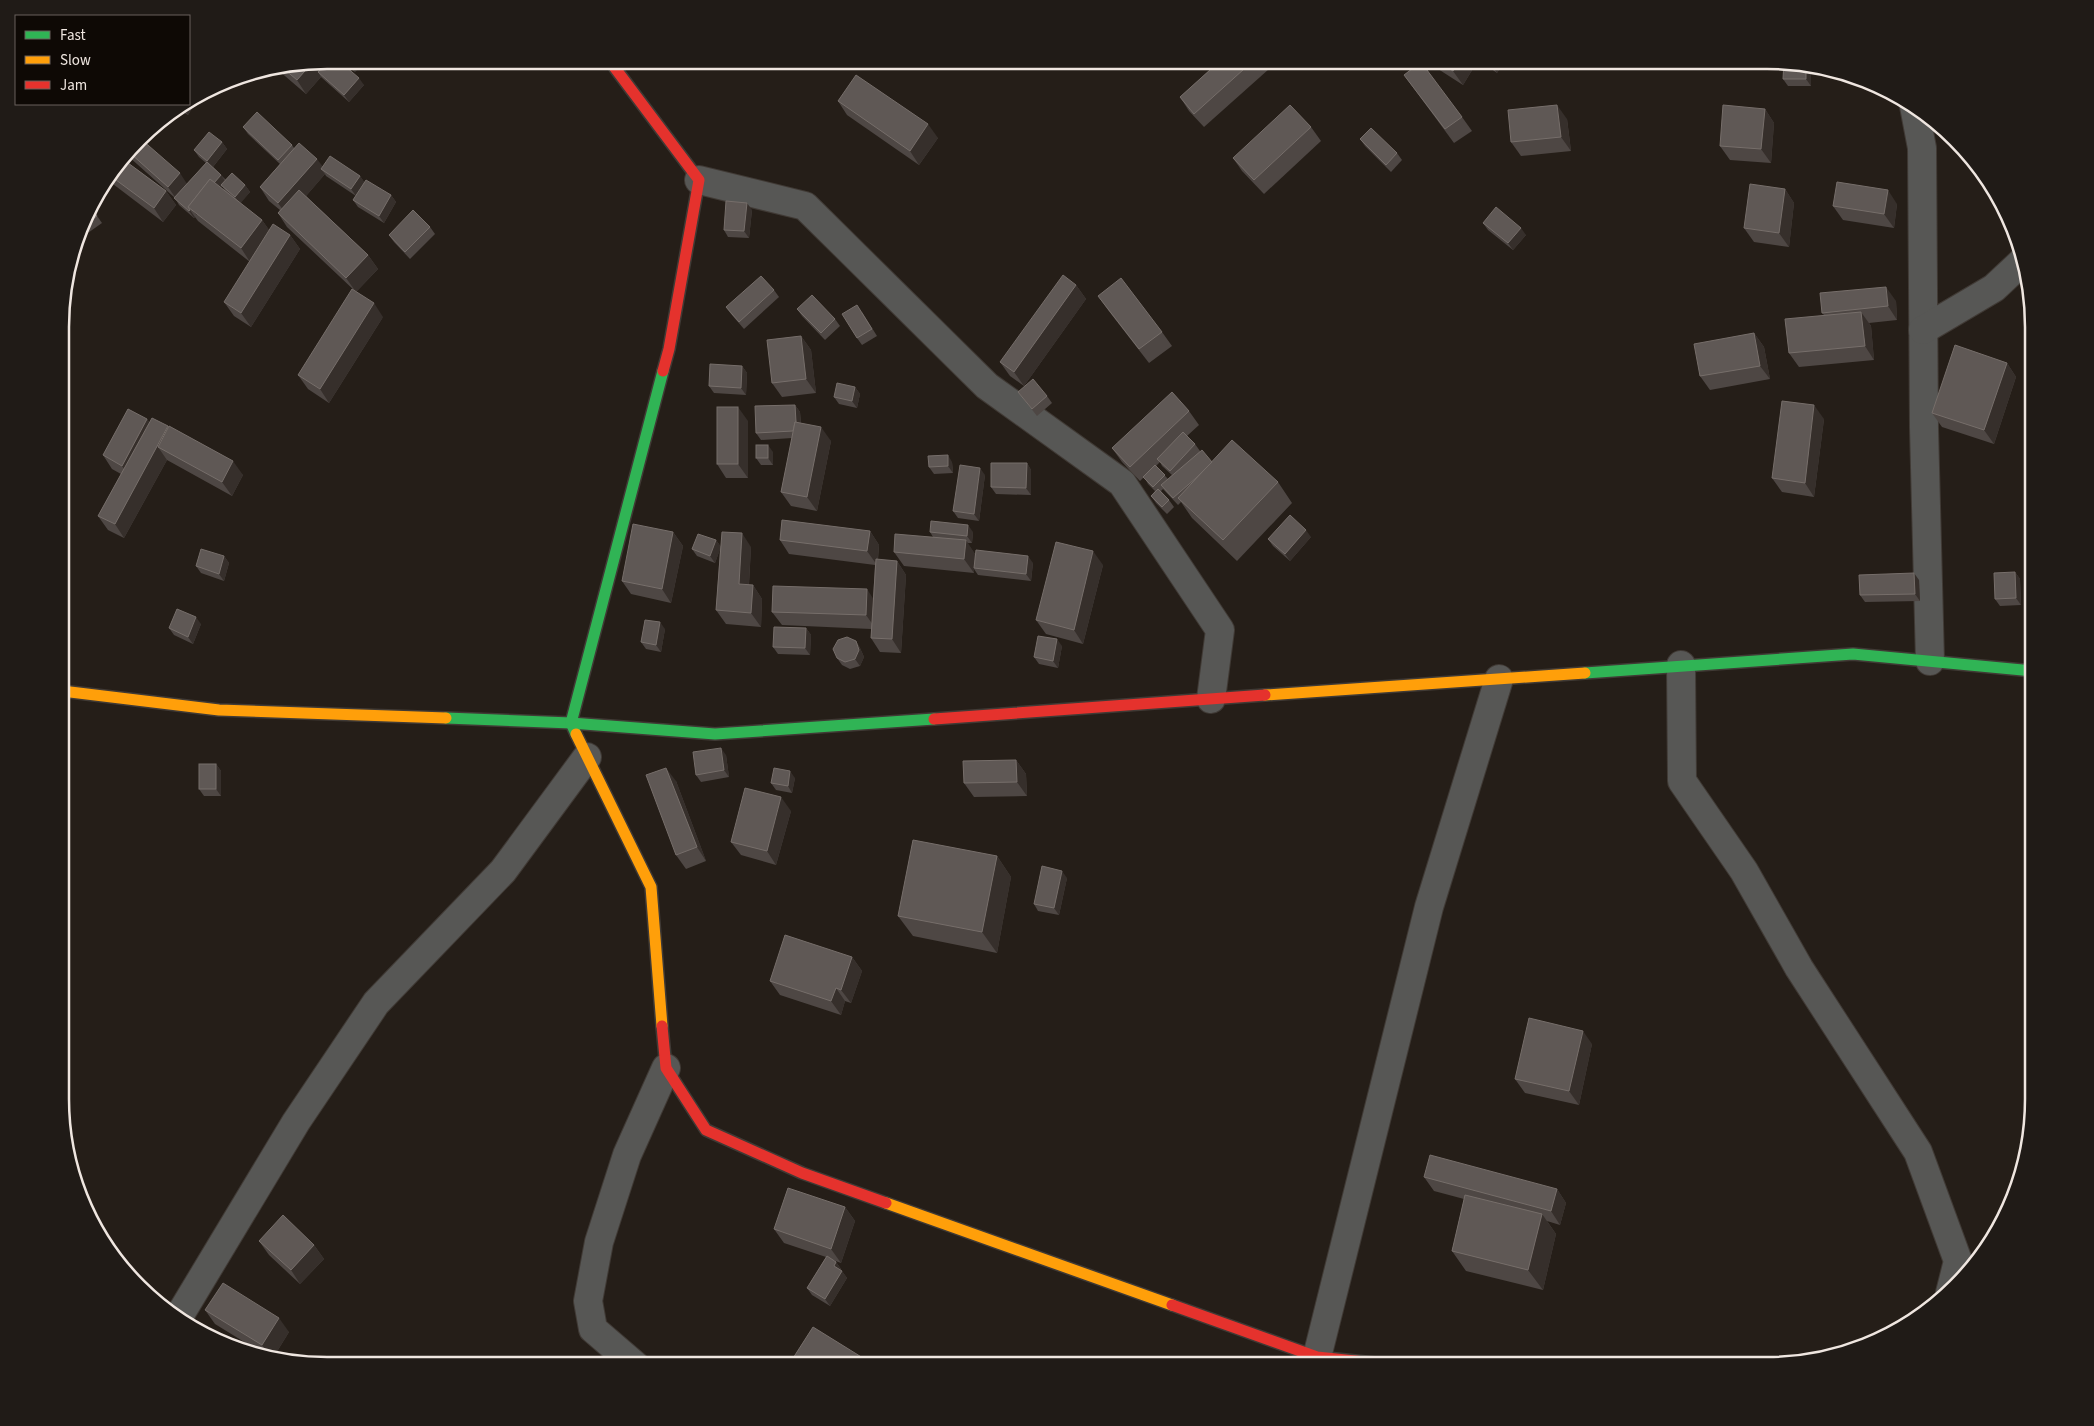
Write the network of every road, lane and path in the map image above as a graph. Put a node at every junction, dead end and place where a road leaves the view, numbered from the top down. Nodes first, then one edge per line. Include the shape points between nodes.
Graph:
1 (616, 69) edge
2 (1916, 116) edge
3 (699, 180) junction
4 (2018, 266) edge
5 (1923, 330) junction
6 (1930, 661) junction
7 (1681, 666) junction
8 (2025, 670) edge
9 (1499, 679) junction
10 (69, 693) edge
11 (1211, 699) junction
12 (571, 723) junction
13 (587, 757) junction
14 (666, 1068) junction
15 (1954, 1277) edge
16 (181, 1313) edge
17 (1317, 1356) junction
18 (626, 1357) edge
19 (1326, 1357) edge

1 - 3 main road
2 - 5 street via 1922,148
3 - 11 street via 805,206 987,386 1122,483 1220,630
3 - 12 main road via 669,349
4 - 5 street via 1994,288
5 - 6 street
6 - 7 main road via 1853,654
6 - 8 main road
7 - 9 main road
7 - 15 street via 1682,782 1744,871 1799,968 1918,1152 1958,1261
9 - 11 main road
9 - 17 street via 1429,906
10 - 12 main road via 219,710
11 - 12 main road via 715,734
12 - 13 main road
13 - 14 main road via 651,887
13 - 16 street via 503,871 376,1003 296,1122
14 - 17 main road via 706,1130 802,1172
14 - 18 street via 627,1154 599,1242 588,1301 593,1329
17 - 19 main road

